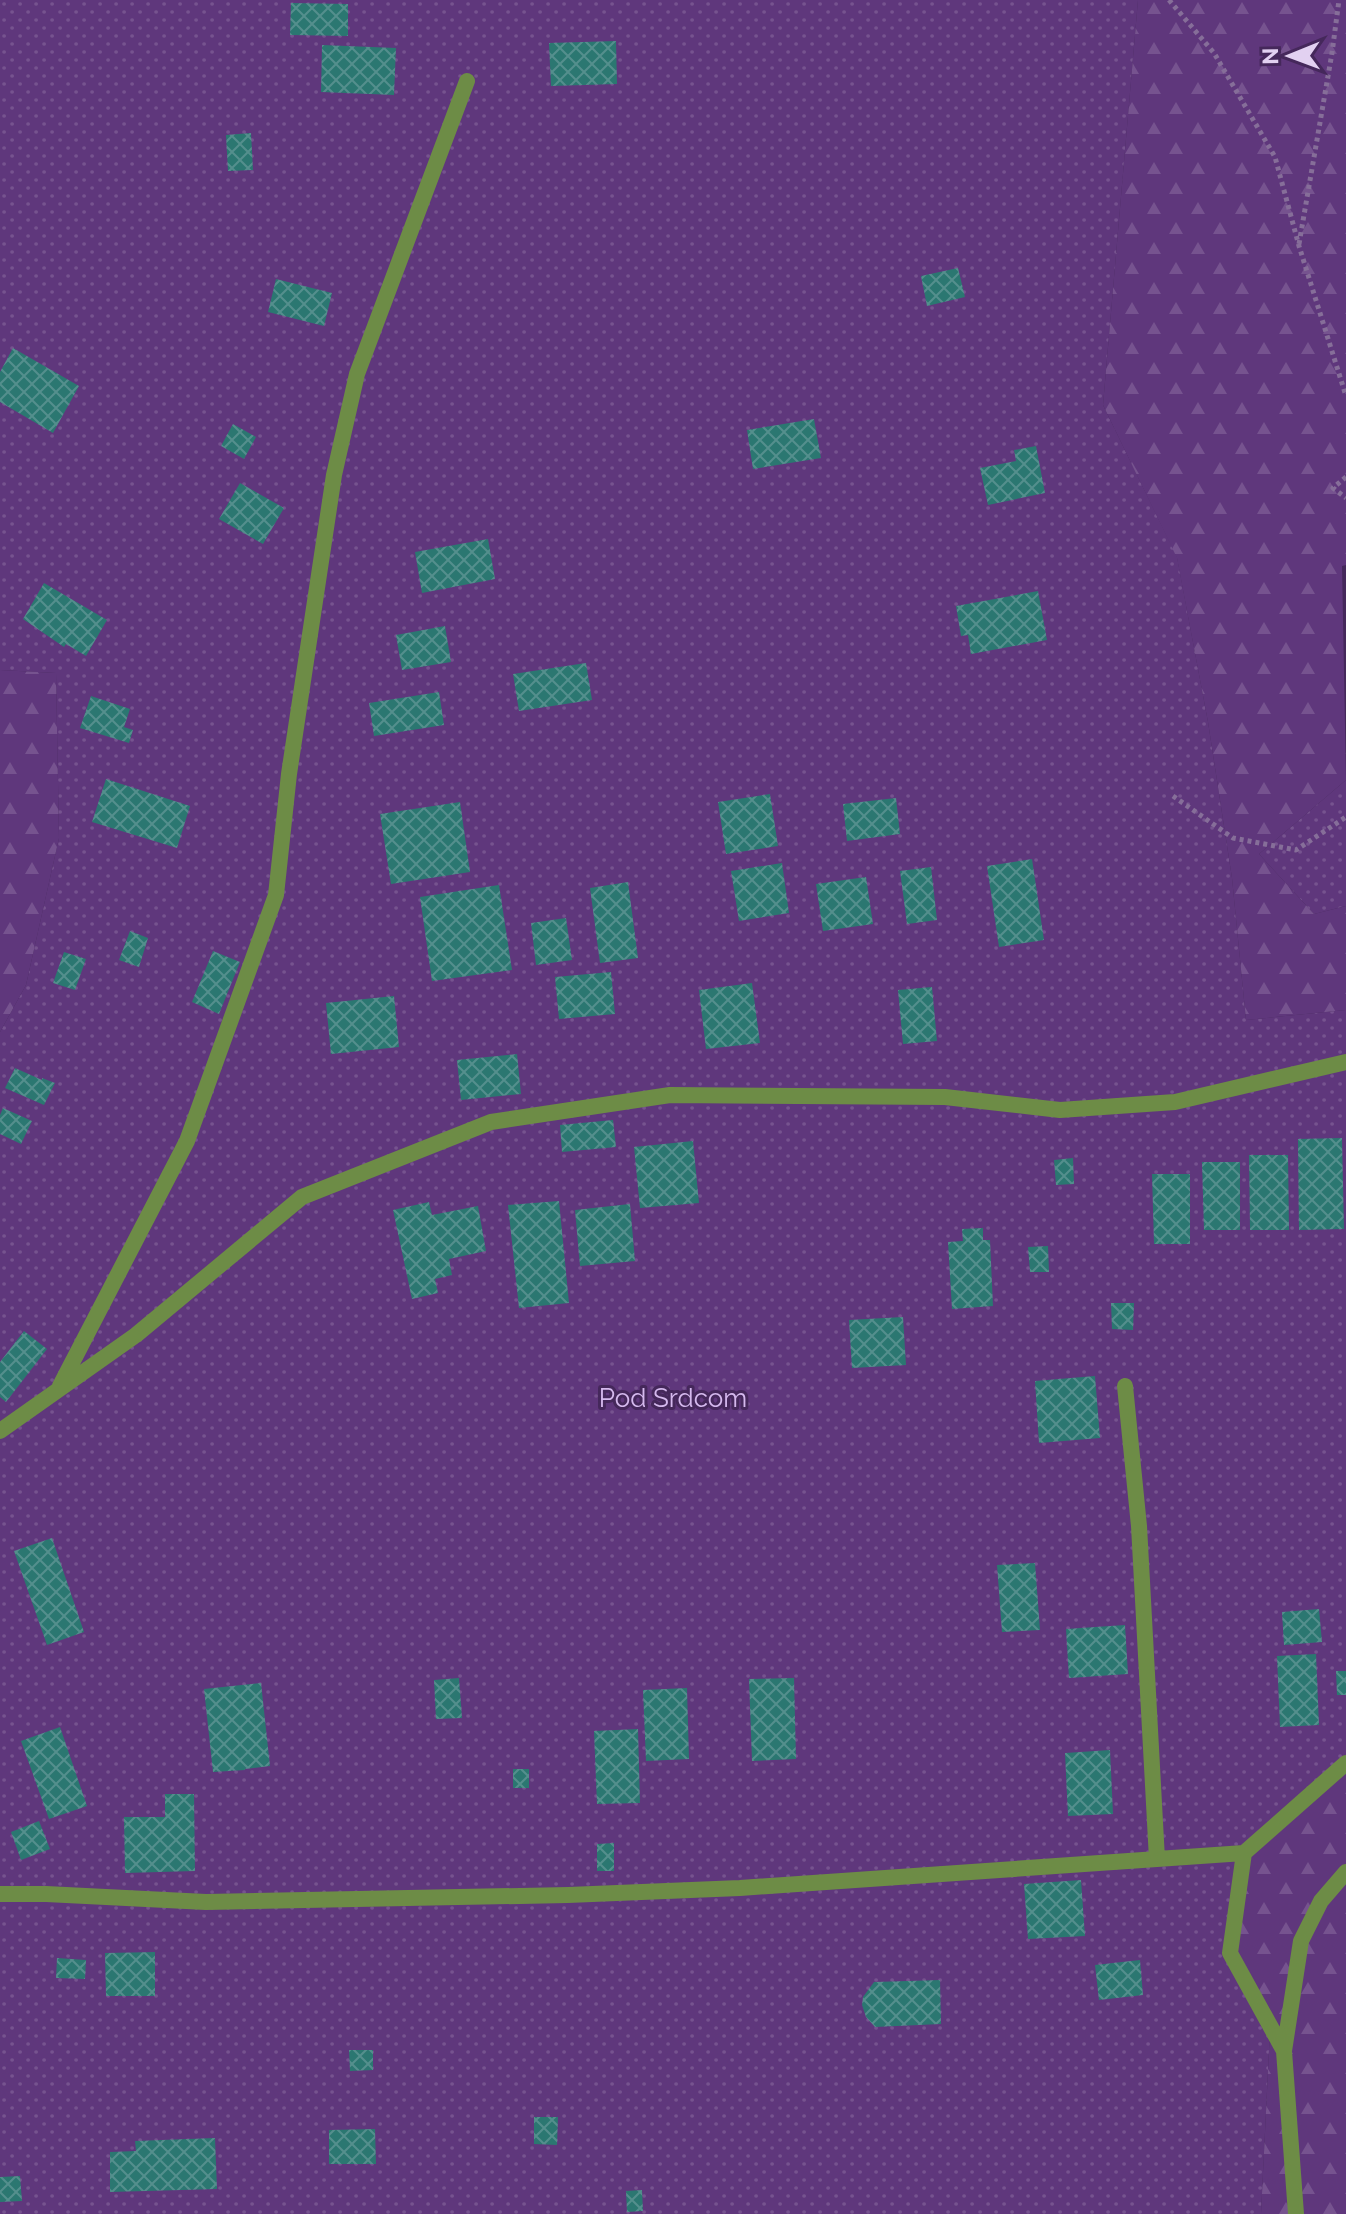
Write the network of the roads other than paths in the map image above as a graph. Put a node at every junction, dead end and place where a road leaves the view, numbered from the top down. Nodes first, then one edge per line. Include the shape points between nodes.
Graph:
1 (467, 81) dead end
2 (1346, 1062) edge
3 (1125, 1386) dead end
4 (59, 1387) junction
5 (0, 1431) edge
6 (1346, 1763) edge
7 (1244, 1853) junction
8 (1157, 1859) junction
9 (1346, 1872) edge
10 (0, 1894) edge
11 (1284, 2051) junction
12 (1296, 2214) edge

1 - 4 lane via 357,374 334,475 276,895 187,1141
2 - 4 lane via 1175,1102 1060,1110 945,1097 670,1095 491,1122 302,1197 136,1335
3 - 8 lane via 1139,1526
4 - 5 lane
6 - 7 lane
7 - 8 lane
7 - 11 lane via 1230,1953
8 - 10 lane via 568,1895 206,1902
9 - 11 lane via 1321,1901 1301,1941
11 - 12 lane

